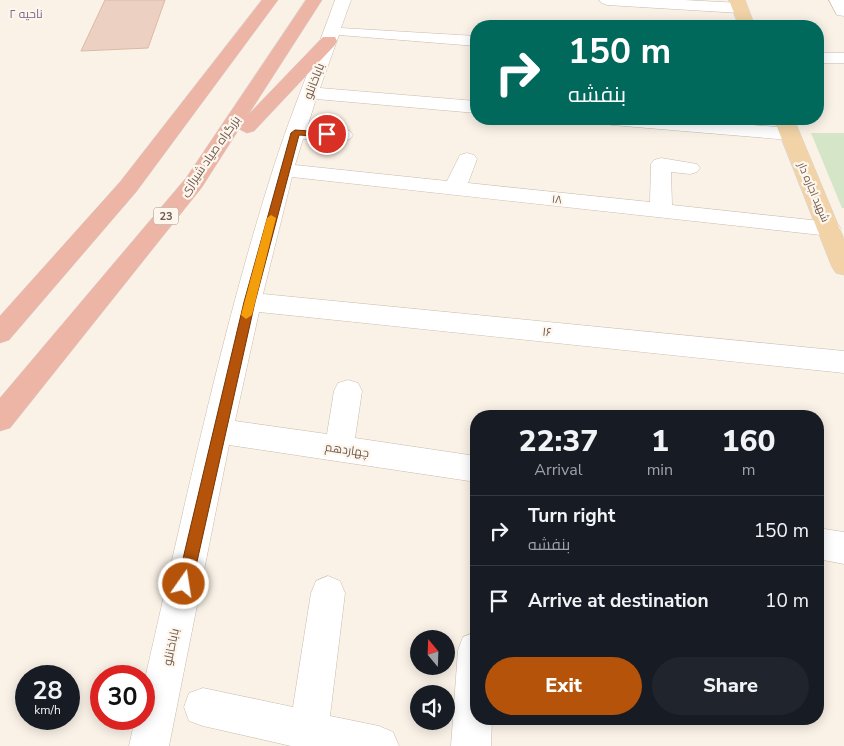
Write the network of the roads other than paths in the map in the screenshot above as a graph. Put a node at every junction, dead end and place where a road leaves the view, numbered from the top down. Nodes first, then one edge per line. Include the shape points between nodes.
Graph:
1 (270, 0) edge
2 (314, 0) edge
3 (343, 0) edge
4 (607, 0) edge
5 (739, 4) edge
6 (746, 20) edge
7 (337, 37) junction
8 (470, 41) edge
9 (824, 58) edge
10 (844, 58) edge
11 (309, 93) junction
12 (470, 106) edge
13 (743, 125) edge
14 (787, 127) edge
15 (295, 133) junction
16 (343, 135) dead end
17 (467, 158) dead end
18 (690, 168) dead end
19 (284, 170) junction
20 (194, 182) junction
21 (455, 188) junction
22 (661, 210) junction
23 (830, 229) junction
24 (844, 266) edge
25 (250, 302) junction
26 (0, 333) edge
27 (844, 362) edge
28 (348, 391) dead end
29 (0, 419) edge
30 (218, 431) junction
31 (339, 449) junction
32 (470, 468) edge
33 (824, 545) edge
34 (844, 548) edge
35 (328, 593) dead end
36 (203, 707) dead end
37 (472, 725) edge
38 (309, 731) junction
39 (149, 746) edge
40 (379, 746) edge
41 (471, 746) edge

1 - 26 highway via 128,187
2 - 20 highway, بزرگراه صیاد شیرازی / 23
3 - 7 street, باباخانلو
4 - 5 street
5 - 6 main road
7 - 8 street
7 - 11 street, باباخانلو
7 - 20 highway
9 - 10 street
11 - 12 street
11 - 15 street, باباخانلو
13 - 14 street
14 - 23 main road, شهید اجاره دار
15 - 16 street
15 - 19 street, باباخانلو
17 - 21 street
18 - 22 street via 661,164
19 - 21 street, ۱۸
19 - 25 street, باباخانلو
20 - 29 highway, بزرگراه صیاد شیرازی / 23
21 - 22 street, ۱۸
22 - 23 street, ۱۸
23 - 24 main road, شهید اجاره دار
25 - 27 street, ۱۶
25 - 30 street, باباخانلو
28 - 31 street
30 - 31 street, چهاردهم
30 - 39 street, باباخانلو
31 - 32 street, چهاردهم
33 - 34 street
35 - 38 street
36 - 38 street
37 - 41 street
38 - 40 street

